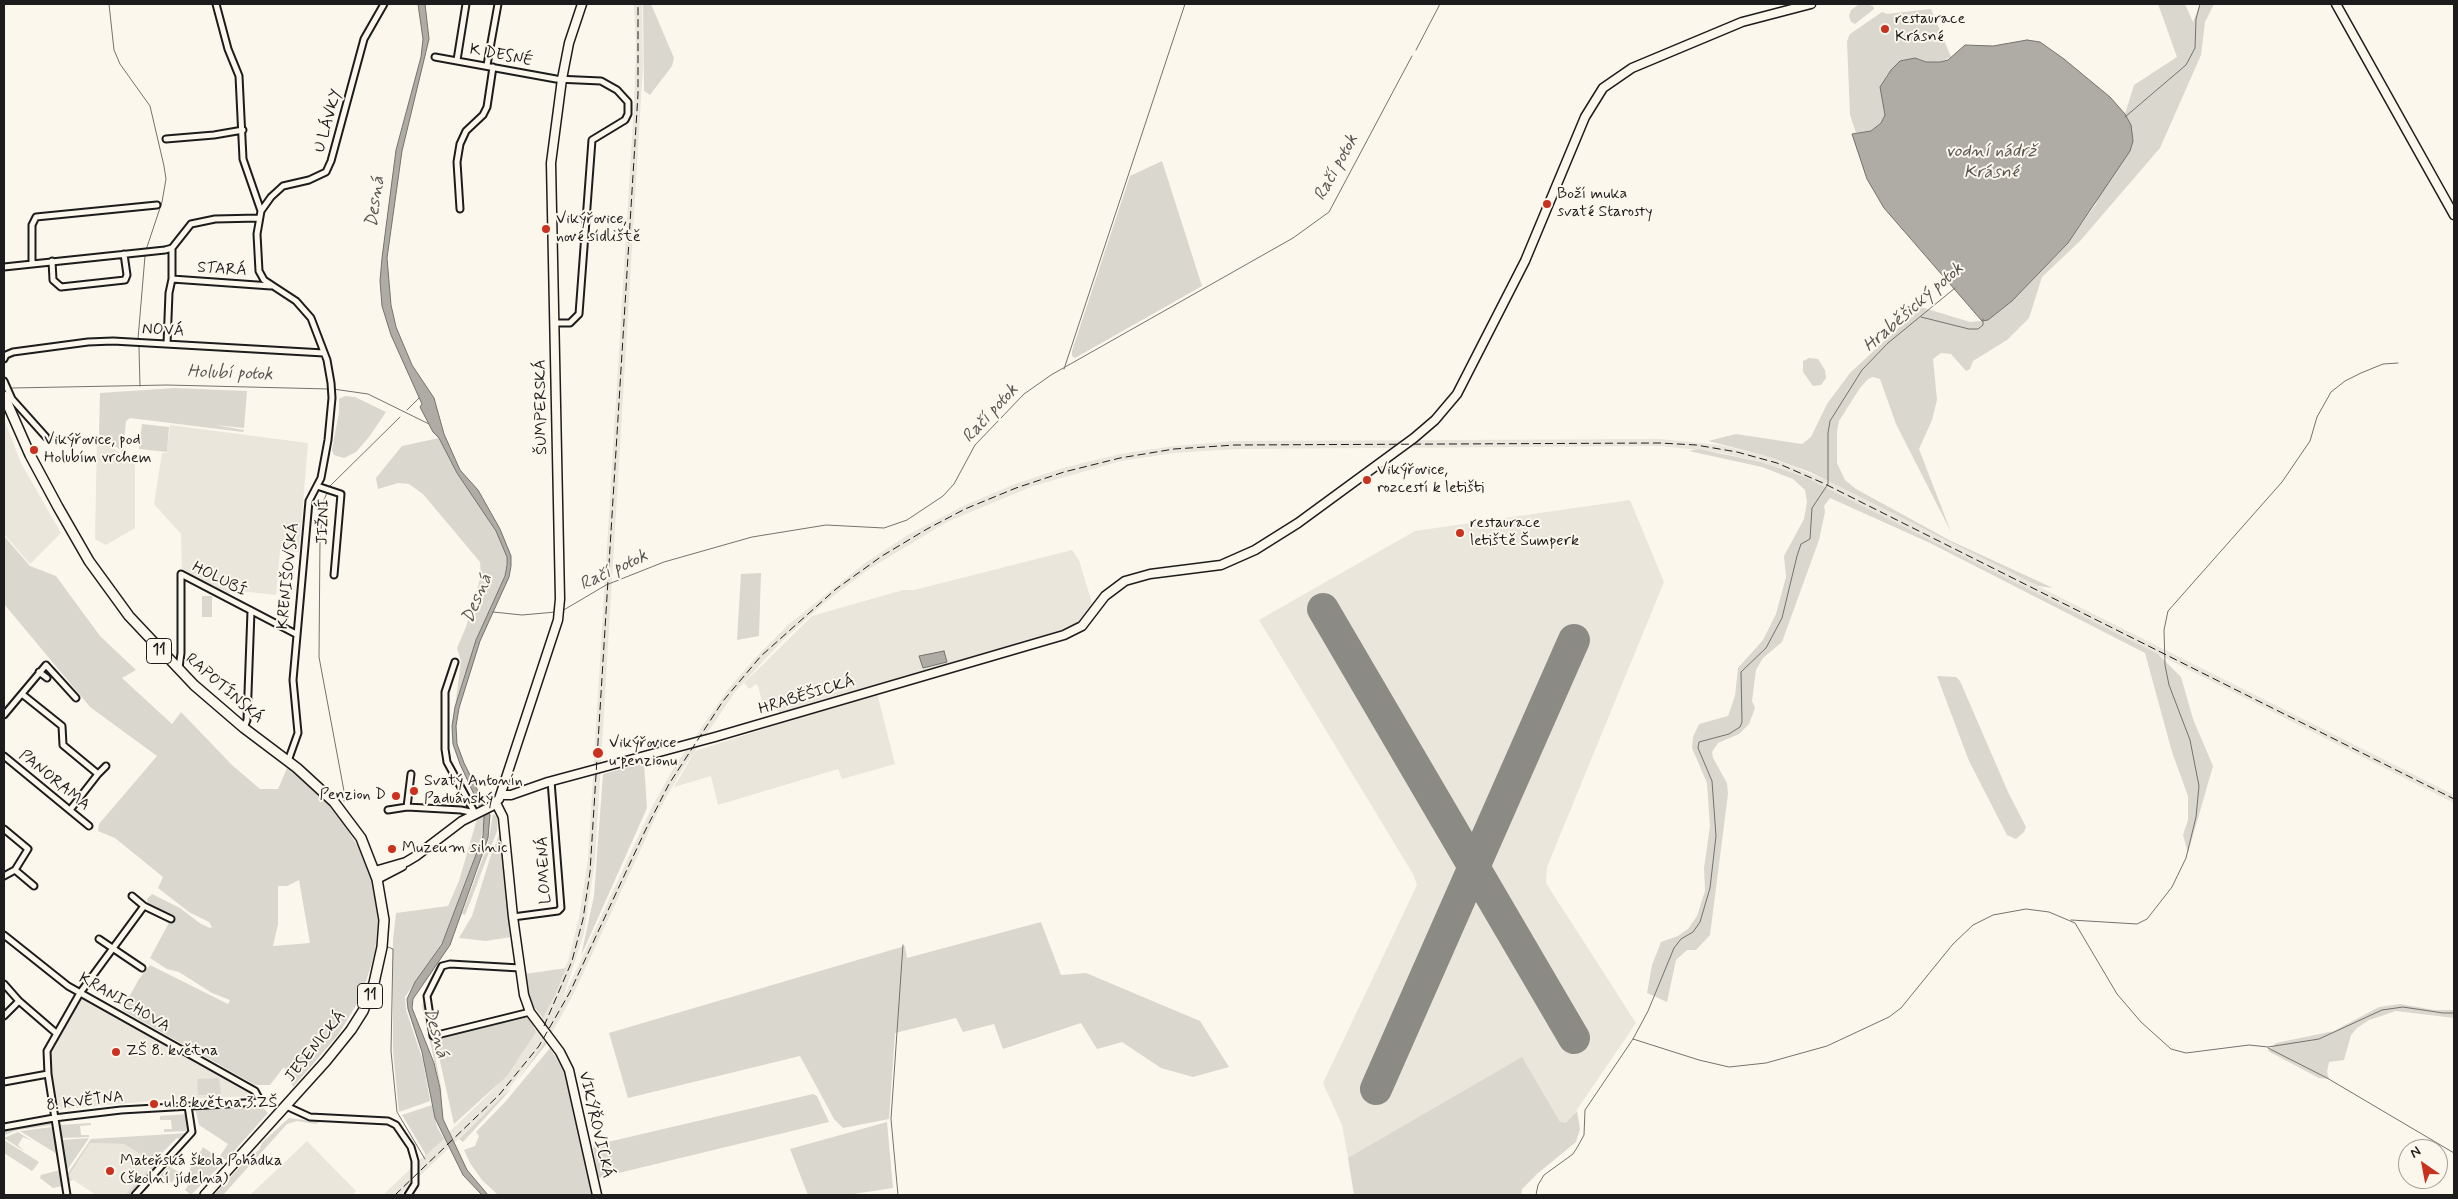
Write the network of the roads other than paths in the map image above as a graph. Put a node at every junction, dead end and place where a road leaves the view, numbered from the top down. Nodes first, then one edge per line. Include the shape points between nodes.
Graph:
1 (216, 4) edge
2 (384, 4) edge
3 (466, 4) edge
4 (498, 4) edge
5 (582, 4) edge
6 (1811, 4) edge
7 (2336, 4) edge
8 (435, 57) dead end
9 (457, 60) junction
10 (487, 65) junction
11 (493, 67) junction
12 (562, 79) junction
13 (243, 130) junction
14 (166, 139) dead end
15 (157, 206) dead end
16 (460, 209) dead end
17 (261, 211) junction
18 (2454, 216) edge
19 (259, 218) junction
20 (172, 248) junction
21 (124, 254) junction
22 (52, 261) junction
23 (32, 264) junction
24 (4, 267) edge
25 (172, 279) junction
26 (272, 286) junction
27 (554, 323) junction
28 (168, 344) junction
29 (324, 353) junction
30 (4, 359) edge
31 (4, 381) edge
32 (4, 396) edge
33 (46, 437) dead end
34 (316, 486) junction
35 (334, 575) dead end
36 (251, 611) junction
37 (296, 634) junction
38 (455, 662) dead end
39 (179, 671) junction
40 (39, 672) junction
41 (47, 678) dead end
42 (22, 694) junction
43 (76, 698) dead end
44 (4, 715) edge
45 (244, 728) junction
46 (4, 756) edge
47 (288, 761) junction
48 (106, 766) dead end
49 (98, 774) junction
50 (411, 774) dead end
51 (551, 781) junction
52 (501, 795) junction
53 (493, 805) junction
54 (407, 807) junction
55 (70, 810) junction
56 (388, 810) dead end
57 (478, 812) junction
58 (89, 826) dead end
59 (4, 829) edge
60 (15, 870) junction
61 (376, 875) junction
62 (4, 876) edge
63 (34, 886) dead end
64 (132, 896) dead end
65 (144, 906) junction
66 (171, 919) dead end
67 (513, 920) junction
68 (4, 937) edge
69 (99, 939) dead end
70 (382, 946) joint
71 (112, 949) junction
72 (142, 968) dead end
73 (520, 968) junction
74 (4, 984) edge
75 (80, 993) junction
76 (19, 1001) junction
77 (530, 1012) junction
78 (4, 1016) edge
79 (56, 1033) junction
80 (48, 1074) junction
81 (4, 1082) edge
82 (261, 1102) joint
83 (188, 1106) junction
84 (286, 1106) junction
85 (54, 1118) junction
86 (4, 1127) edge
87 (414, 1187) junction
88 (67, 1195) edge
89 (135, 1195) edge
90 (205, 1195) edge
91 (408, 1195) edge
92 (415, 1195) edge
93 (596, 1195) edge

1 - 13 street via 239,76
2 - 17 street, U LÁVKY via 364,39 326,172 310,180 283,186
3 - 9 street
4 - 10 street
5 - 12 street, ŠUMPERSKÁ via 569,43
6 - 51 street, HRABĚŠICKÁ via 1742,22 1632,68 1603,88 1585,117 1526,262 1466,380 1443,412 1424,430 1298,523 1236,560 1206,569 1137,576 1125,581 1105,596 1082,626 1064,635 722,735
7 - 18 street
8 - 9 street, K DESNÉ
9 - 10 street, K DESNÉ
10 - 11 street, K DESNÉ
11 - 12 street, K DESNÉ
11 - 16 street via 487,107 466,131 460,144 457,162
12 - 27 street, ŠUMPERSKÁ via 551,163
12 - 27 street, K DESNÉ via 601,81 624,96 629,107 625,120 592,140 580,314 570,323
13 - 14 street
13 - 17 street via 243,159
15 - 23 street via 36,217 32,225
17 - 19 street
19 - 20 street via 215,219 191,224
19 - 26 street via 259,271
20 - 21 street
20 - 25 street
21 - 22 street
21 - 22 street via 125,280 61,287 53,280
22 - 23 street
23 - 24 street
25 - 26 street, STARÁ
25 - 28 street
26 - 29 street, KRENIŠOVSKÁ via 296,301 306,313 314,324
27 - 52 street, ŠUMPERSKÁ via 559,612
28 - 29 street, NOVÁ
28 - 30 street, NOVÁ via 88,342 13,352
29 - 34 street, KRENIŠOVSKÁ via 332,395 328,440 321,478
31 - 33 street via 12,399
32 - 39 main road, RAPOTÍNSKÁ / 11 via 40,475 89,561 129,616
34 - 35 street, JIŽNÍ via 341,494
34 - 37 street, KRENIŠOVSKÁ via 309,501
36 - 37 street
36 - 39 street, HOLUBÍ via 181,574
36 - 45 street via 247,720
37 - 47 street, KRENIŠOVSKÁ via 293,680 298,733
38 - 57 street via 445,692 445,750 447,762
39 - 45 main road, RAPOTÍNSKÁ / 11
40 - 41 street
40 - 42 street
40 - 43 street via 48,666
42 - 44 street
42 - 49 street via 62,726 63,745
45 - 47 main road, RAPOTÍNSKÁ / 11
46 - 55 street, PANORAMA
47 - 61 main road, RAPOTÍNSKÁ / 11 via 344,813 360,838
48 - 49 street
49 - 55 street
50 - 54 street
51 - 52 street, HRABĚŠICKÁ via 511,795
51 - 67 street, LOMENÁ via 562,908
52 - 53 street, ŠUMPERSKÁ
53 - 57 street
53 - 67 street, VIKÝŘOVICKÁ via 503,817
54 - 56 street
54 - 57 street
55 - 58 street, PANORAMA
57 - 61 street via 390,874
59 - 60 street via 28,849
60 - 62 street
60 - 63 street
61 - 70 main road, RAPOTÍNSKÁ / 11 via 384,920
64 - 65 street
65 - 66 street
65 - 71 street
67 - 73 street, VIKÝŘOVICKÁ
68 - 75 street, KRANICHOVA
69 - 71 street
70 - 84 main road, JESENICKÁ / 11 via 374,983 357,1020
71 - 72 street
71 - 75 street
73 - 77 street, VIKÝŘOVICKÁ
73 - 77 street via 442,966 427,996 432,1036
74 - 76 street
75 - 79 street
75 - 82 street, KRANICHOVA via 255,1091
76 - 78 street
76 - 79 street
77 - 93 street, VIKÝŘOVICKÁ via 560,1052 569,1070
79 - 80 street via 47,1051
80 - 81 street
80 - 85 street
82 - 83 street, 8. KVĚTNA
83 - 85 street, 8. KVĚTNA
83 - 89 street via 192,1132
84 - 87 street via 316,1118 388,1121 401,1130 411,1146 415,1161
84 - 90 main road, JESENICKÁ / 11
85 - 86 street, 8. KVĚTNA
85 - 88 street
87 - 91 street
87 - 92 street

